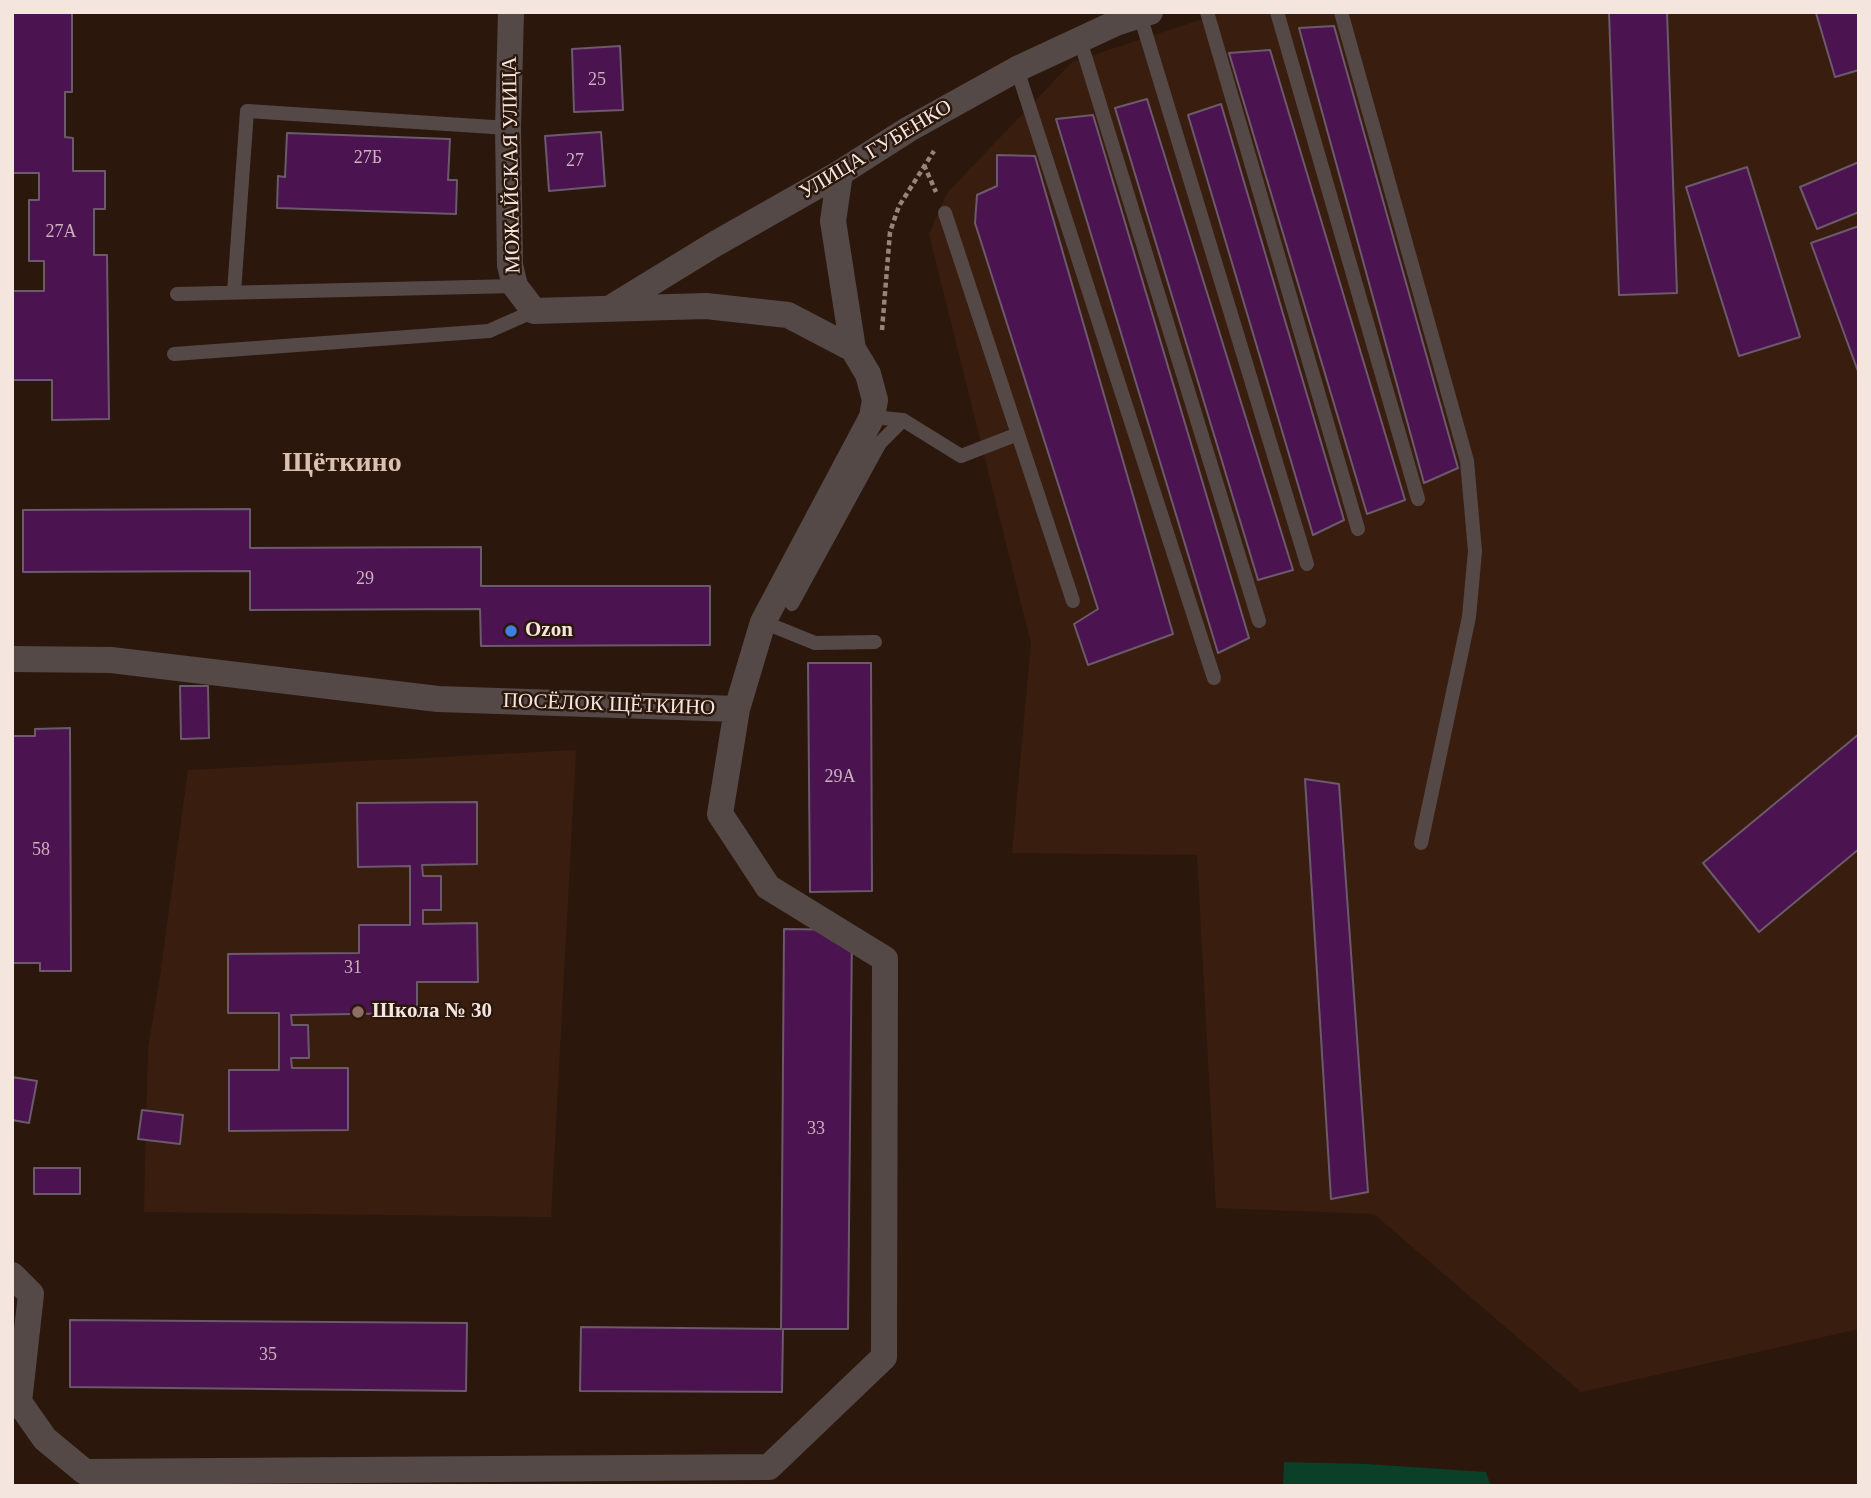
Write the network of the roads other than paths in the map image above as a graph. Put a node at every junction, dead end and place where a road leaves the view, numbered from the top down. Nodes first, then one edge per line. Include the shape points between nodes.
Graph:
1 (511, 12) edge
2 (1207, 12) edge
3 (1277, 12) edge
4 (1341, 12) edge
5 (1145, 14) edge
6 (1080, 40) junction
7 (1017, 69) junction
8 (508, 128) junction
9 (841, 173) junction
10 (945, 212) road end
11 (515, 286) junction
12 (234, 292) junction
13 (177, 293) dead end
14 (611, 308) junction
15 (534, 311) junction
16 (853, 349) junction
17 (174, 354) dead end
18 (872, 417) junction
19 (903, 420) junction
20 (1018, 434) junction
21 (1418, 499) dead end
22 (1357, 529) dead end
23 (1307, 564) dead end
24 (1073, 601) dead end
25 (792, 604) dead end
26 (1259, 621) dead end
27 (763, 622) junction
28 (875, 642) dead end
29 (12, 659) edge
30 (1214, 678) dead end
31 (737, 709) junction
32 (1420, 843) dead end
33 (12, 1275) edge
34 (748, 1476) edge

1 - 8 street, МОЖАЙСКАЯ УЛИЦА
2 - 22 lane
3 - 21 lane
4 - 32 lane via 1467,461 1475,551 1469,617
5 - 6 street, УЛИЦА ГУБЕНКО
5 - 23 lane
6 - 7 street, УЛИЦА ГУБЕНКО
6 - 26 lane
7 - 9 street, УЛИЦА ГУБЕНКО
7 - 30 lane
8 - 11 street, МОЖАЙСКАЯ УЛИЦА via 510,264
8 - 12 lane via 247,111
9 - 14 street, УЛИЦА ГУБЕНКО
9 - 16 street via 833,221
10 - 20 lane
11 - 12 lane
11 - 15 street, МОЖАЙСКАЯ УЛИЦА
12 - 13 lane
14 - 15 street
14 - 16 street via 706,306 788,315
15 - 17 lane via 489,331
16 - 18 street, ПОСЁЛОК ЩЁТКИНО via 876,400
18 - 19 lane
18 - 27 street, ПОСЁЛОК ЩЁТКИНО
19 - 20 lane via 961,456
19 - 25 lane via 880,443
20 - 24 lane
27 - 28 lane via 815,643
27 - 31 street, ПОСЁЛОК ЩЁТКИНО
29 - 31 street, ПОСЁЛОК ЩЁТКИНО via 111,660 438,699
31 - 34 street via 720,814 768,887 885,959 884,1357 769,1467
33 - 34 street via 31,1294 19,1402 45,1439 85,1472

